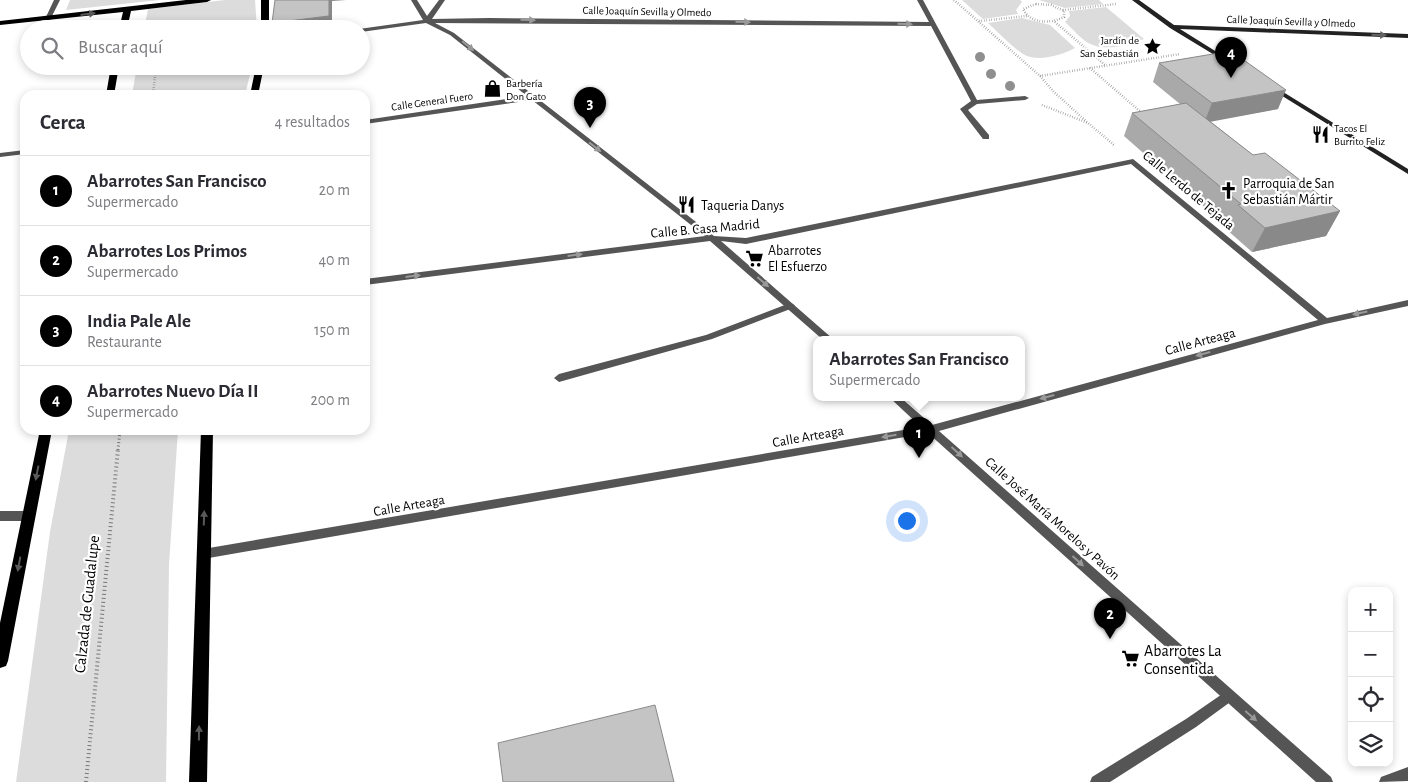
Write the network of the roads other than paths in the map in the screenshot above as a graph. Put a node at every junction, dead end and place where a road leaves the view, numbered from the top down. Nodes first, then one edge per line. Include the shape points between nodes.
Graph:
1 (57, 0) edge
2 (207, 0) edge
3 (265, 0) edge
4 (414, 0) edge
5 (442, 0) edge
6 (920, 0) edge
7 (1135, 0) edge
8 (128, 9) junction
9 (48, 19) junction
10 (36, 20) edge
11 (125, 20) edge
12 (265, 20) edge
13 (20, 21) edge
14 (427, 21) junction
15 (0, 23) edge
16 (933, 24) junction
17 (1172, 26) junction
18 (370, 29) edge
19 (1408, 36) edge
20 (1231, 63) edge
21 (113, 75) edge
22 (258, 75) edge
23 (1265, 84) edge
24 (111, 90) edge
25 (255, 90) edge
26 (531, 98) junction
27 (1025, 98) road end
28 (975, 102) junction
29 (370, 121) edge
30 (986, 137) dead end
31 (20, 153) edge
32 (0, 155) edge
33 (1133, 160) joint
34 (1408, 172) edge
35 (712, 238) junction
36 (370, 281) edge
37 (1408, 303) edge
38 (790, 306) junction
39 (1325, 321) junction
40 (825, 336) edge
41 (558, 378) dead end
42 (899, 401) edge
43 (932, 429) junction
44 (45, 435) edge
45 (207, 435) edge
46 (0, 516) edge
47 (29, 516) junction
48 (203, 554) junction
49 (0, 661) edge
50 (1228, 696) junction
51 (1408, 774) edge
52 (198, 782) edge
53 (1097, 782) edge
54 (1326, 782) edge
55 (1386, 782) edge

1 - 9 street
2 - 8 main road
3 - 12 main road
4 - 14 street
5 - 14 street
6 - 16 street
7 - 17 main road
9 -> 8 main road
8 - 11 main road
9 - 10 main road
13 - 15 main road
14 -> 16 street, Calle Joaquín Sevilla y Olmedo
14 - 18 street, Calle Joaquín Sevilla y Olmedo
14 -> 26 street via 452,34
16 - 28 street
17 -> 19 main road, Calle Joaquín Sevilla y Olmedo
17 - 20 main road
21 - 24 main road
22 - 25 main road
23 - 34 main road
26 - 29 street, Calle General Fuero
26 -> 35 street
27 - 28 street
28 - 30 street via 964,108
31 - 32 street
33 - 35 street, Calle B. Casa Madrid via 746,241
33 - 39 street, Calle Lerdo de Tejada
36 -> 35 street, Calle B. Casa Madrid
35 -> 38 street
37 -> 39 street, Calle Arteaga
38 - 40 street
38 - 41 street via 709,337
39 -> 43 street, Calle Arteaga
42 - 43 street, Calle José María Morelos y Pavón
43 -> 48 street, Calle Arteaga
43 -> 50 street, Calle José María Morelos y Pavón
44 -> 47 main road
48 -> 45 main road
46 - 47 street
47 -> 49 main road
52 -> 48 main road
50 - 53 street
50 -> 54 street, Calle José María Morelos y Pavón
51 - 55 street

